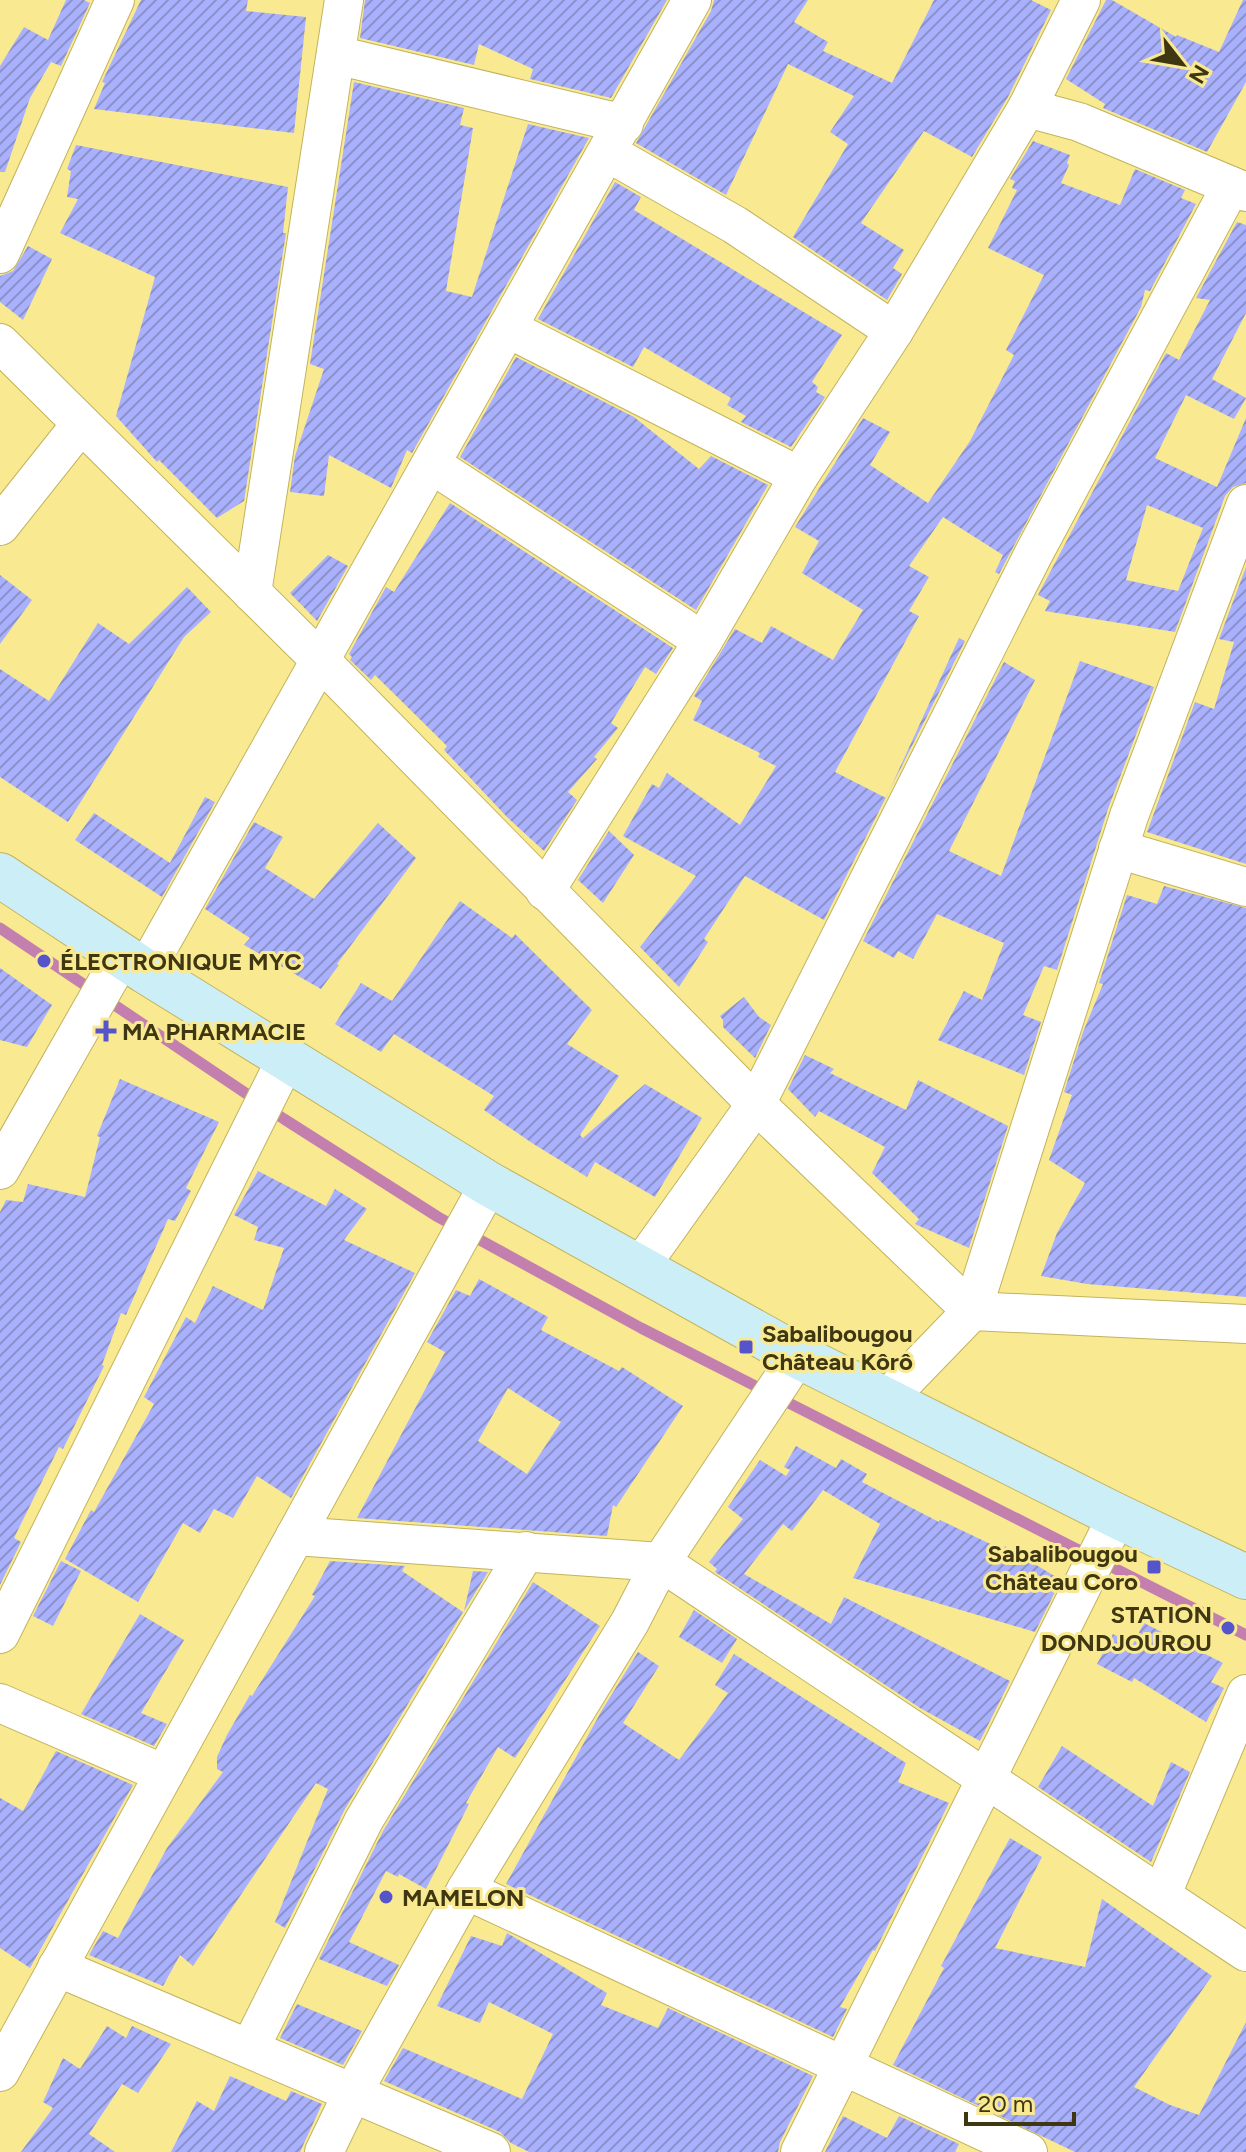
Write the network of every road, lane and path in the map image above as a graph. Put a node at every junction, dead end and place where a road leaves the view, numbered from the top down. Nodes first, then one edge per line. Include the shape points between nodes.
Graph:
1 (115, 0) edge
2 (344, 0) edge
3 (692, 0) edge
4 (1081, 0) edge
5 (336, 55) junction
6 (1027, 108) junction
7 (616, 138) junction
8 (1238, 189) edge
9 (0, 254) edge
10 (507, 328) junction
11 (894, 331) junction
12 (0, 343) edge
13 (81, 424) junction
14 (431, 464) junction
15 (799, 476) junction
16 (1246, 504) edge
17 (0, 526) edge
18 (252, 593) junction
19 (703, 641) junction
20 (320, 660) junction
21 (1118, 849) junction
22 (0, 875) edge
23 (1246, 887) edge
24 (545, 891) junction
25 (133, 964) junction
26 (287, 1057) junction
27 (756, 1104) junction
28 (0, 1170) edge
29 (489, 1184) junction
30 (639, 1268) junction
31 (972, 1311) junction
32 (1246, 1324) edge
33 (798, 1356) junction
34 (886, 1400) junction
35 (1117, 1516) junction
36 (295, 1536) junction
37 (526, 1551) junction
38 (661, 1562) junction
39 (1246, 1577) edge
40 (0, 1634) edge
41 (1246, 1694) edge
42 (0, 1703) edge
43 (164, 1774) junction
44 (986, 1779) junction
45 (466, 1890) junction
46 (1162, 1894) junction
47 (1246, 1952) edge
48 (57, 1967) junction
49 (250, 2048) junction
50 (843, 2066) junction
51 (0, 2072) edge
52 (353, 2092) junction
53 (324, 2152) edge
54 (491, 2152) edge
55 (800, 2152) edge
56 (1028, 2152) edge

1 - 9 street
2 - 5 street
3 - 7 street
4 - 6 street
5 - 7 street
5 - 18 street
6 - 8 street via 1079,122
6 - 11 street
7 - 10 street
7 - 11 street
8 - 27 street via 1034,553
10 - 14 street
10 - 15 street
11 - 15 street
12 - 13 street
13 - 17 street
13 - 18 street
14 - 19 street
14 - 20 street
15 - 19 street
16 - 21 street
18 - 20 street
19 - 24 street
20 - 24 street
20 - 25 street
21 - 23 street
21 - 31 street
22 - 25 main road
24 - 27 street
25 - 26 main road
25 - 28 street
26 - 29 main road
26 - 40 street
27 - 30 street
27 - 31 street
29 - 30 main road
29 - 36 street
30 - 33 main road
31 - 32 street
31 - 34 street
33 - 34 main road
33 - 38 street
34 - 35 main road
35 - 39 main road
35 - 44 street
36 - 37 street
36 - 43 street
37 - 38 street
37 - 49 street via 364,1820
38 - 44 street
38 - 45 street via 630,1622
41 - 46 street
42 - 43 street
43 - 48 street
44 - 46 street
44 - 50 street
45 - 50 street
45 - 52 street
46 - 47 street
48 - 49 street
48 - 51 street
49 - 52 street
50 - 55 street
50 - 56 street
52 - 53 street
52 - 54 street

